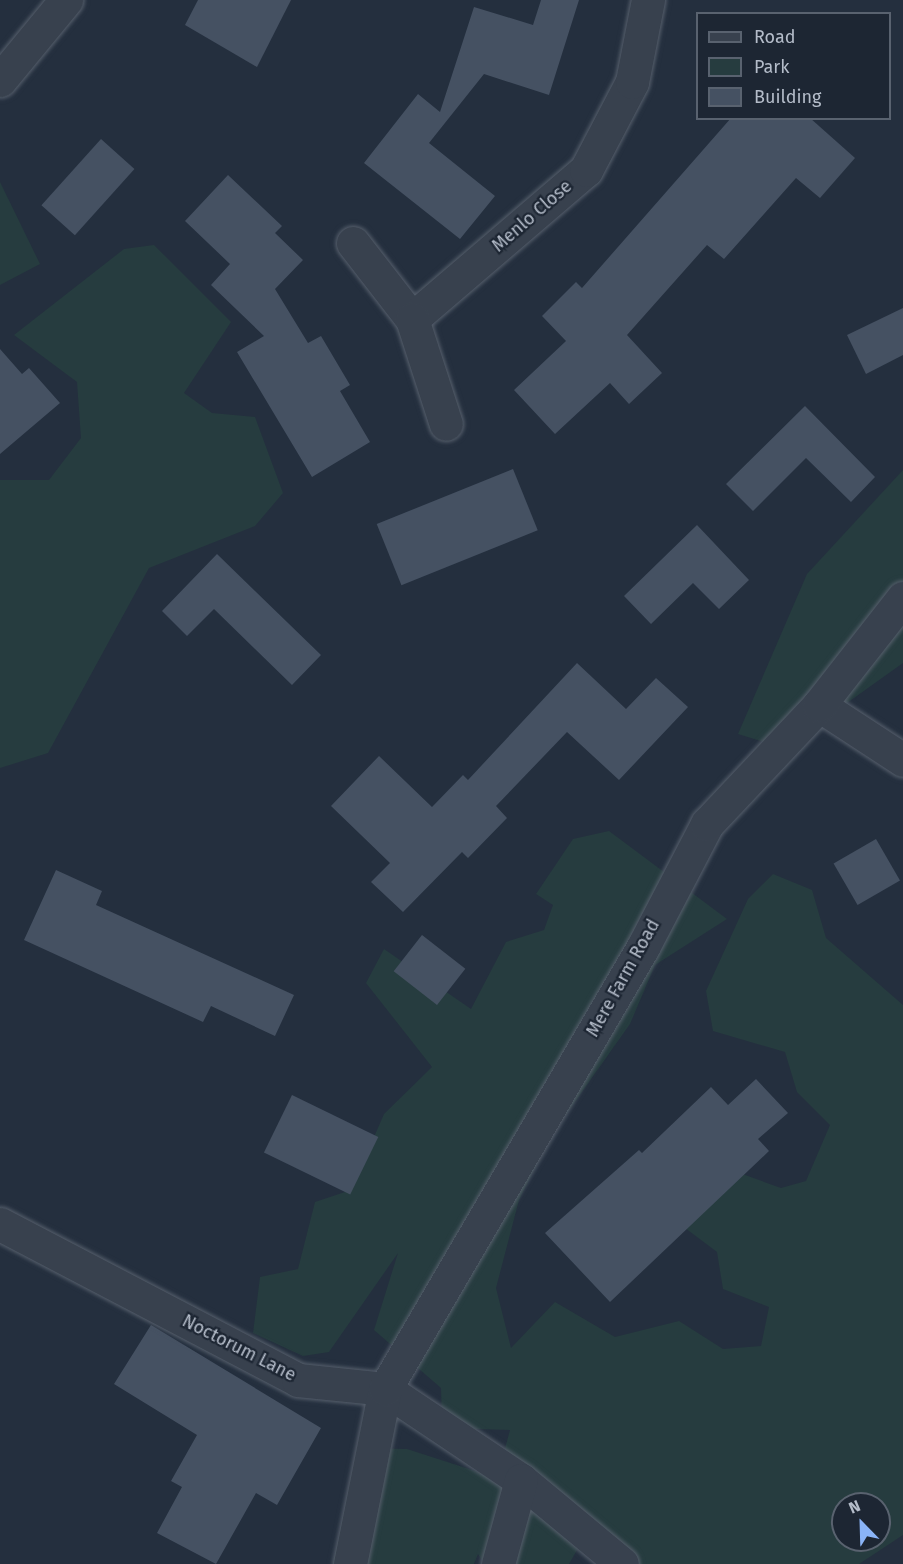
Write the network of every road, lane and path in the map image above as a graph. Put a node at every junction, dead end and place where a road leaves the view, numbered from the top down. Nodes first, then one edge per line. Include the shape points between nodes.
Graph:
1 (66, 0) edge
2 (648, 0) edge
3 (0, 80) edge
4 (353, 243) dead end
5 (412, 319) junction
6 (446, 424) dead end
7 (903, 598) edge
8 (819, 705) junction
9 (903, 760) edge
10 (0, 1224) edge
11 (385, 1389) junction
12 (521, 1480) junction
13 (350, 1564) edge
14 (498, 1564) edge
15 (622, 1564) edge

1 - 3 street
2 - 5 street, Menlo Close via 632,82 586,170
4 - 5 street
5 - 6 street
7 - 8 street, Mere Farm Road
8 - 9 street
8 - 11 street, Mere Farm Road via 707,824 643,947
10 - 11 street, Noctorum Lane via 298,1380
11 - 12 street, Noctorum Lane
11 - 13 street, Mere Farm Road
12 - 14 street
12 - 15 street, Noctorum Lane

